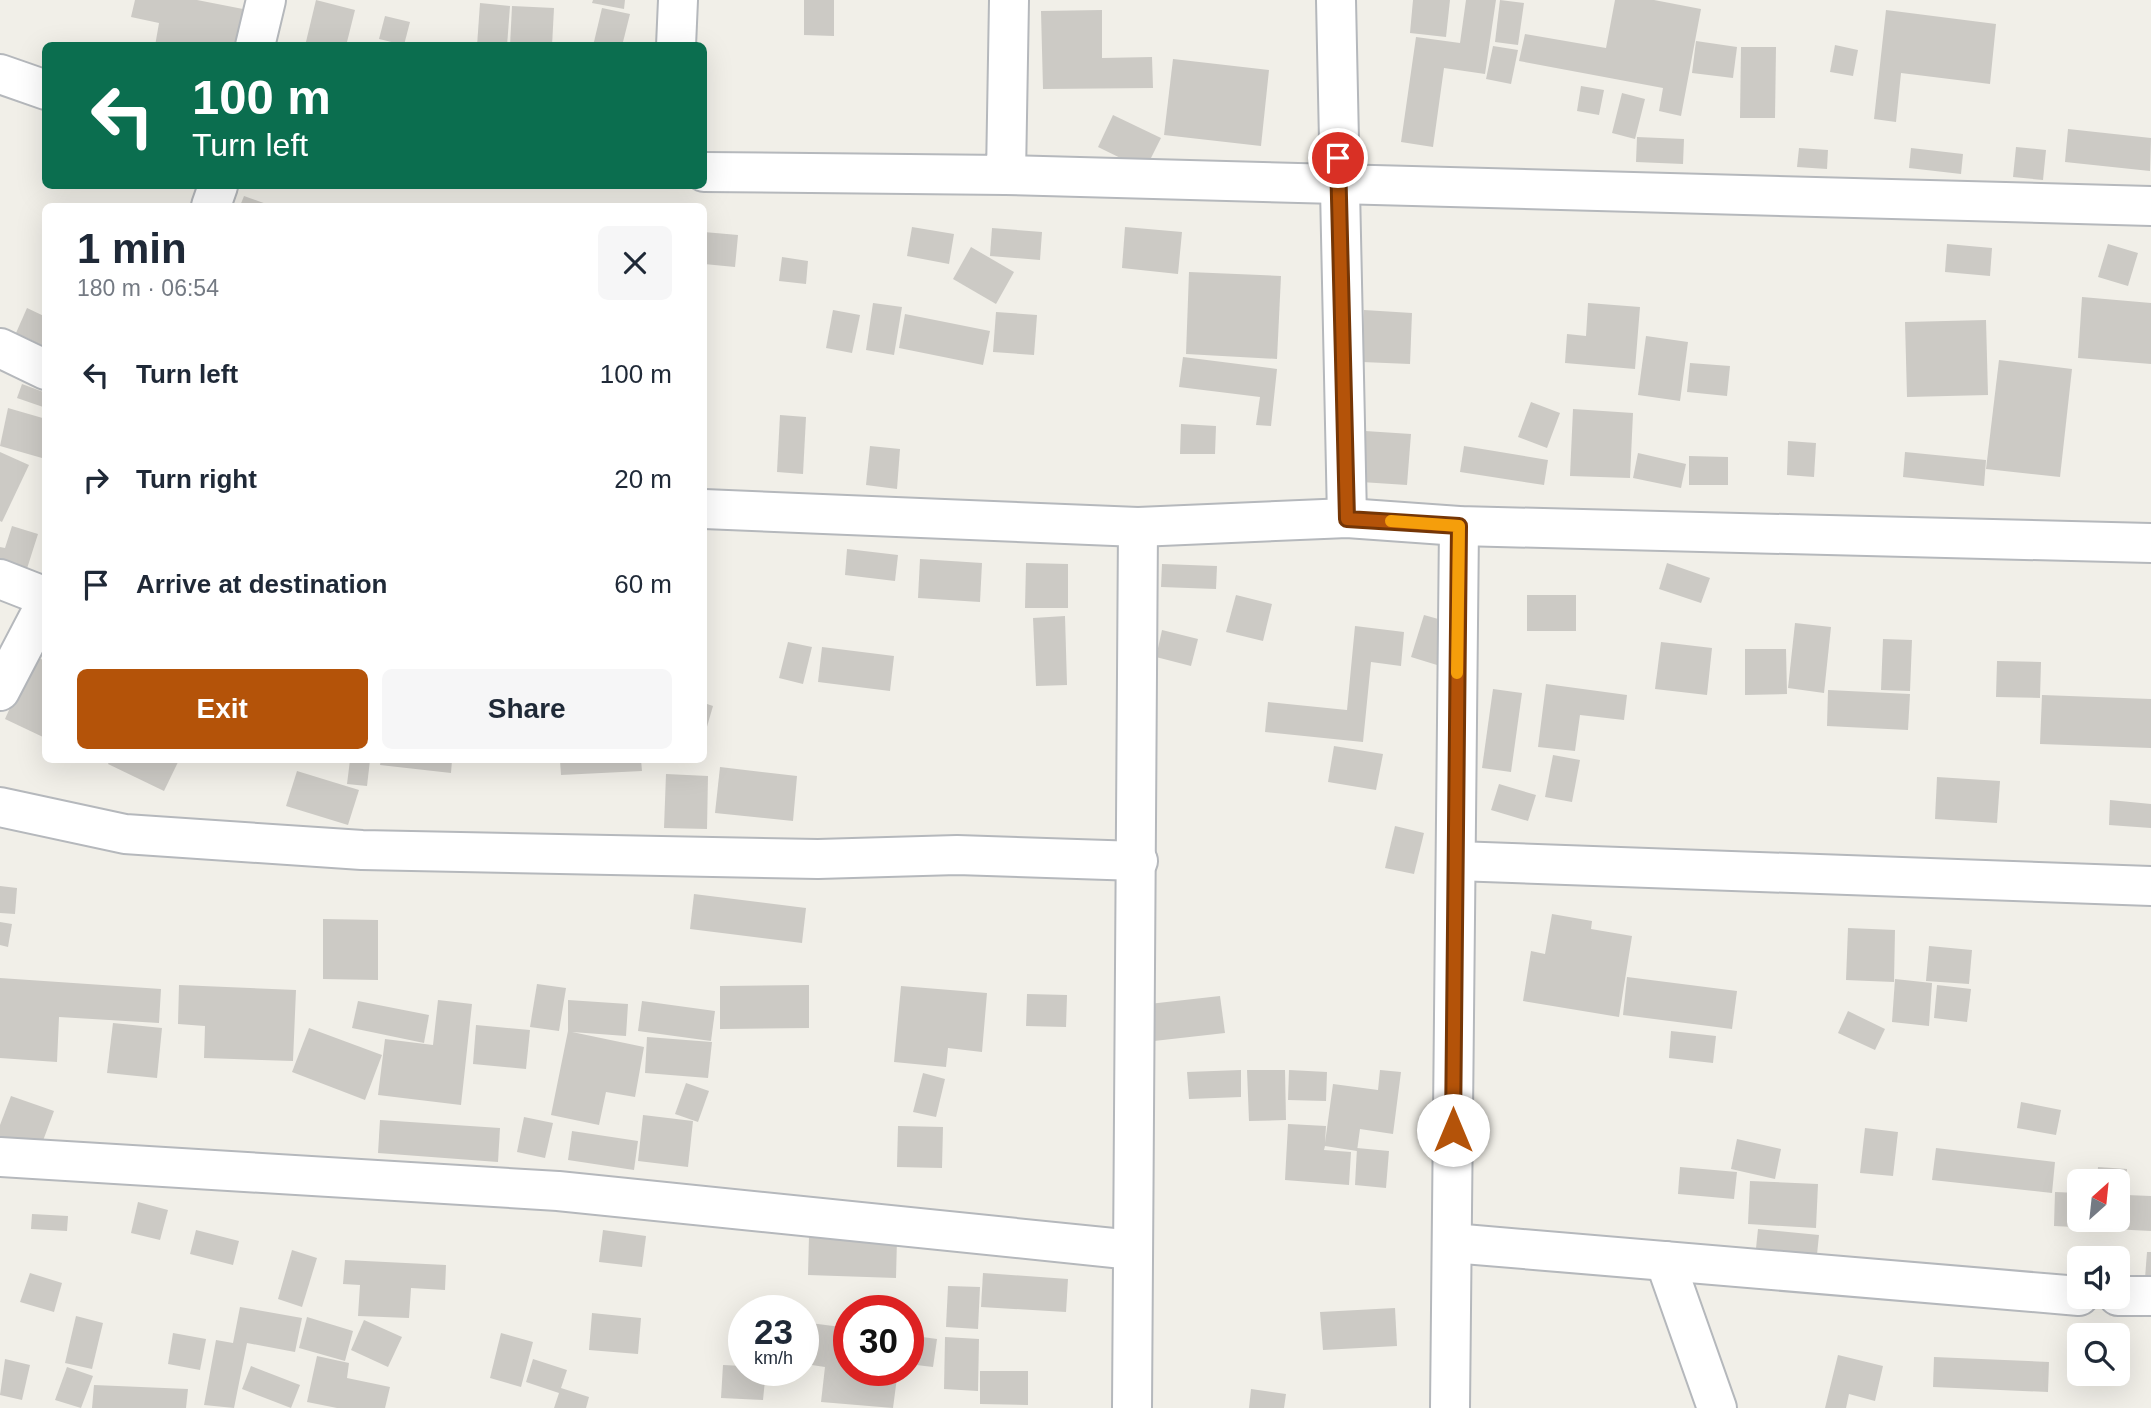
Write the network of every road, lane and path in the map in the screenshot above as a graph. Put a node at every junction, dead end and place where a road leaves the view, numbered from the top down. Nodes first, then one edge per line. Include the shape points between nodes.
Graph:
1 (266, 0) edge
2 (678, 0) edge
3 (1009, 0) edge
4 (1336, 0) edge
5 (256, 42) edge
6 (676, 42) edge
7 (0, 74) edge
8 (42, 89) edge
9 (707, 172) edge
10 (1006, 175) junction
11 (1338, 184) junction
12 (2151, 206) edge
13 (0, 348) edge
14 (42, 368) edge
15 (707, 509) edge
16 (1347, 519) junction
17 (1459, 526) junction
18 (1138, 527) junction
19 (2151, 543) edge
20 (0, 579) edge
21 (42, 595) edge
22 (42, 611) edge
23 (0, 691) edge
24 (0, 807) edge
25 (1138, 861) junction
26 (1456, 861) junction
27 (2151, 886) edge
28 (0, 1157) edge
29 (1452, 1243) junction
30 (1133, 1250) junction
31 (1665, 1261) junction
32 (2067, 1295) edge
33 (2130, 1296) edge
34 (2151, 1296) edge
35 (1132, 1408) edge
36 (1450, 1408) edge
37 (1717, 1408) edge

1 - 5 street
2 - 6 street
3 - 10 street
4 - 11 street
7 - 8 street
9 - 10 street
10 - 11 street
11 - 12 street
11 - 16 street
13 - 14 street
15 - 18 street
16 - 17 street
16 - 18 street
17 - 19 street
17 - 26 street
18 - 25 street
20 - 21 street
22 - 23 street
24 - 25 street via 125,834 362,850
25 - 30 street
26 - 27 street
26 - 29 street
28 - 30 street via 558,1191
29 - 31 street
29 - 36 street
30 - 35 street
31 - 32 street
31 - 37 street
33 - 34 street

